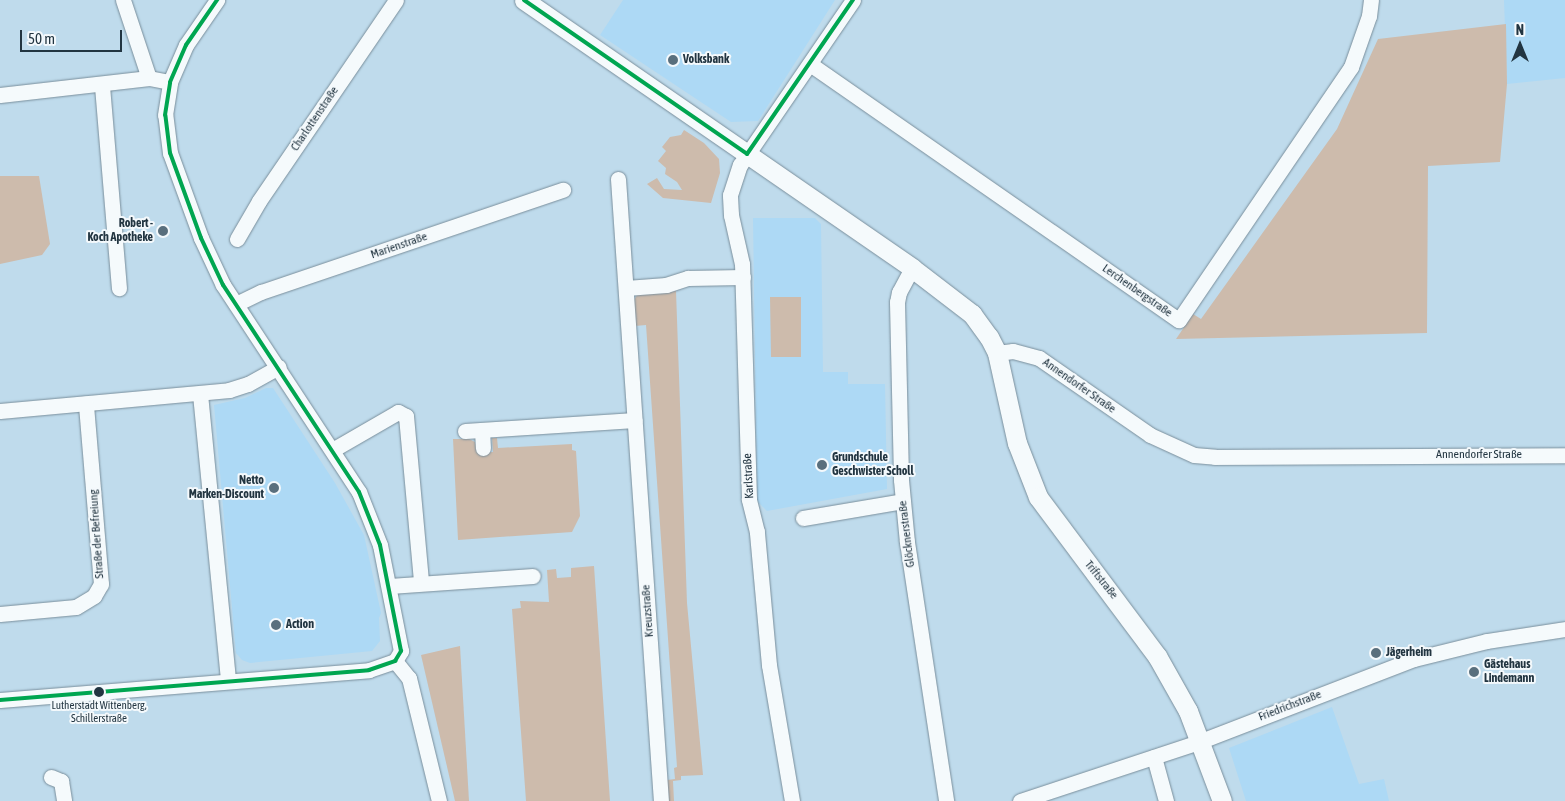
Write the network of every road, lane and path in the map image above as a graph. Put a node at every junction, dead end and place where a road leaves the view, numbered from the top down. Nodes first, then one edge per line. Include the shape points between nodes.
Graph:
1 (123, 0) edge
2 (217, 0) edge
3 (396, 0) edge
4 (524, 0) edge
5 (853, 0) edge
6 (1371, 0) edge
7 (810, 64) junction
8 (150, 78) junction
9 (170, 82) junction
10 (102, 86) junction
11 (0, 95) edge
12 (747, 154) junction
13 (618, 178) dead end
14 (563, 190) dead end
15 (236, 239) dead end
16 (912, 268) junction
17 (743, 276) junction
18 (119, 288) dead end
19 (626, 288) junction
20 (236, 304) junction
21 (997, 353) junction
22 (279, 367) junction
23 (200, 394) junction
24 (86, 404) junction
25 (0, 412) edge
26 (635, 420) junction
27 (482, 430) junction
28 (465, 431) dead end
29 (483, 448) dead end
30 (334, 449) junction
31 (1565, 455) edge
32 (903, 501) junction
33 (803, 518) dead end
34 (533, 576) dead end
35 (420, 582) junction
36 (390, 586) junction
37 (0, 614) edge
38 (1565, 629) edge
39 (395, 661) junction
40 (228, 679) junction
41 (0, 700) edge
42 (1201, 740) junction
43 (1154, 757) junction
44 (51, 777) dead end
45 (64, 801) edge
46 (439, 801) edge
47 (661, 801) edge
48 (792, 801) edge
49 (946, 801) edge
50 (1020, 801) edge
51 (1166, 801) edge
52 (1222, 801) edge

1 - 8 street
2 - 9 street via 186,45
3 - 15 street, Charlottenstraße
4 - 12 main road
5 - 7 street
6 - 7 street, Lerchenbergstraße via 1369,16 1351,67 1179,320
7 - 12 street
8 - 9 street
8 - 10 street
9 - 20 street via 165,116 170,152 208,255
10 - 11 street
10 - 18 street
12 - 16 main road
12 - 17 street, Karlstraße via 735,175 730,194
13 - 19 street, Kreuzstraße
14 - 20 street, Marienstraße via 254,294
16 - 21 main road via 972,314
16 - 32 street, Glöcknerstraße via 899,292 898,302
17 - 19 street via 688,278 666,285
17 - 48 street, Karlstraße via 749,499 757,532 769,665
19 - 26 street, Kreuzstraße
20 - 22 street
21 - 31 street, Annendorfer Straße via 1013,351 1039,358 1150,435 1194,454
21 - 42 main road, Triftstraße via 1016,443 1038,496 1062,533 1139,629 1188,711
22 - 23 street via 238,388
22 - 30 street
23 - 24 street
23 - 40 street
24 - 25 street
24 - 37 street, Straße der Befreiung via 101,584 94,596 76,607
26 - 27 street
26 - 47 street, Kreuzstraße
27 - 28 street
27 - 29 street
30 - 35 street via 398,412 406,416
30 - 36 street via 371,521
32 - 33 street
32 - 49 street, Glöcknerstraße
34 - 35 street
35 - 36 street
36 - 39 street via 402,645
38 - 42 street, Friedrichstraße via 1487,641 1414,660
39 - 40 street via 369,670
39 - 46 street via 409,678
40 - 41 street
42 - 43 street, Friedrichstraße
42 - 52 main road, Triftstraße
43 - 50 street, Friedrichstraße
43 - 51 street
44 - 45 street via 61,781

